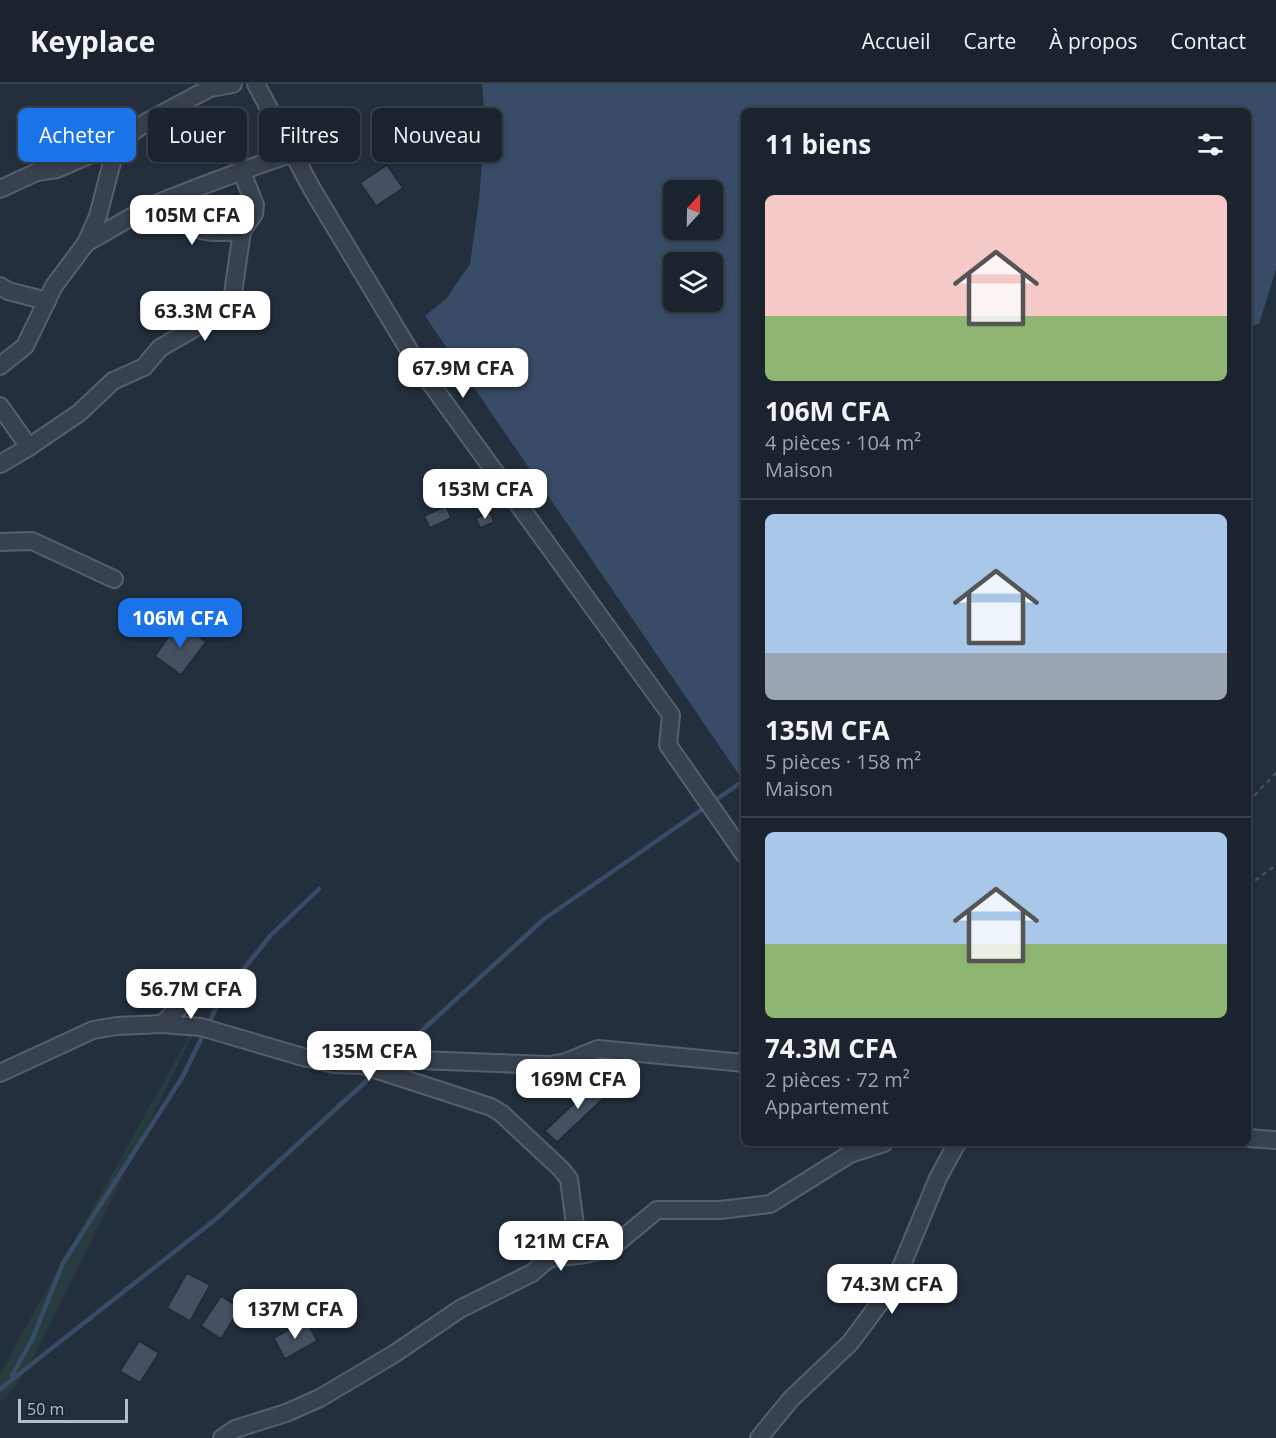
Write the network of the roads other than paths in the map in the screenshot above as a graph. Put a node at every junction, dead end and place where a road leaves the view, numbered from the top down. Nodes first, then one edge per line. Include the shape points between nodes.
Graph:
1 (233, 84) edge
2 (256, 84) edge
3 (269, 108) edge
4 (136, 129) edge
5 (73, 162) edge
6 (112, 162) edge
7 (265, 162) edge
8 (298, 162) edge
9 (241, 170) junction
10 (0, 189) edge
11 (163, 201) junction
12 (242, 231) junction
13 (86, 243) junction
14 (0, 286) edge
15 (47, 301) junction
16 (0, 366) edge
17 (0, 406) edge
18 (29, 447) junction
19 (0, 464) edge
20 (0, 542) edge
21 (114, 579) dead end
22 (741, 850) edge
23 (201, 993) dead end
24 (162, 1024) junction
25 (741, 1063) edge
26 (363, 1065) junction
27 (0, 1072) edge
28 (1251, 1138) edge
29 (1276, 1140) edge
30 (875, 1146) edge
31 (955, 1146) edge
32 (551, 1258) junction
33 (222, 1438) edge
34 (759, 1438) edge

1 - 4 street via 210,88
2 - 3 street
5 - 10 street
6 - 13 street via 98,216
7 - 9 street
8 - 22 street via 421,370 671,715 668,745
9 - 11 street
9 - 12 street via 255,206
11 - 12 street via 187,223 207,234
11 - 13 street
12 - 18 street via 232,300 226,309 160,348 144,367 113,381 79,413
13 - 15 street
14 - 15 street
15 - 16 street via 25,346
17 - 18 street
18 - 19 street
20 - 21 street via 32,541
23 - 24 street
24 - 26 street via 201,1027 321,1062
24 - 27 street via 93,1030
25 - 26 street via 598,1049 550,1065 419,1060
26 - 32 street via 491,1107 561,1169 568,1179 576,1221 573,1232
28 - 29 street
30 - 32 street via 850,1154 770,1204 720,1210 657,1210 611,1248
31 - 34 street via 885,1296 850,1343 791,1399
32 - 33 street via 532,1273 459,1310 320,1398 235,1429

